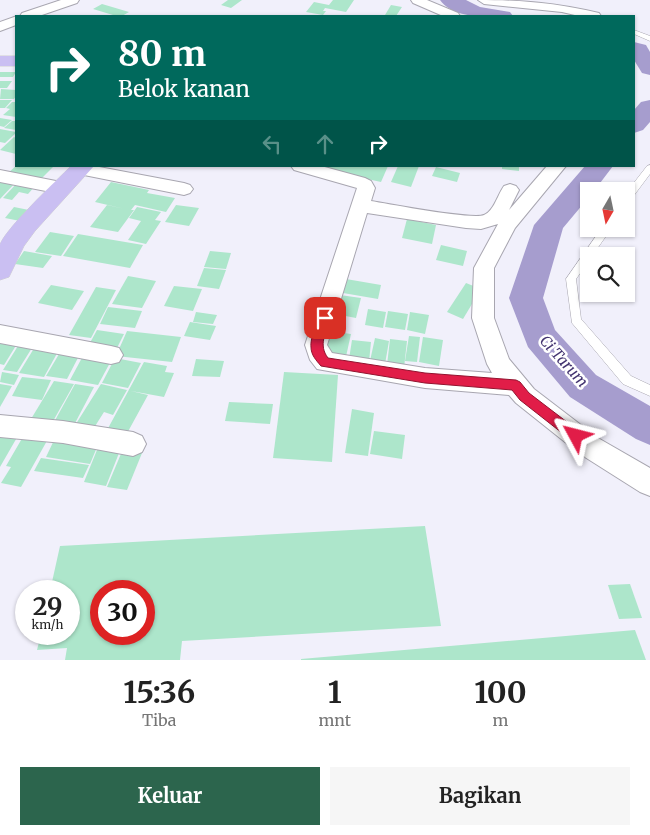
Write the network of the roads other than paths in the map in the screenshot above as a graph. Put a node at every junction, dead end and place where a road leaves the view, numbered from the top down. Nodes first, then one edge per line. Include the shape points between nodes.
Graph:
1 (73, 0) edge
2 (417, 0) edge
3 (484, 0) edge
4 (30, 15) edge
5 (451, 15) edge
6 (590, 15) edge
7 (15, 20) edge
8 (0, 27) edge
9 (635, 32) edge
10 (650, 40) edge
11 (0, 61) edge
12 (15, 61) edge
13 (303, 167) edge
14 (556, 167) edge
15 (81, 168) edge
16 (650, 168) edge
17 (0, 176) edge
18 (61, 188) junction
19 (635, 188) edge
20 (184, 190) dead end
21 (510, 190) dead end
22 (361, 206) junction
23 (600, 238) edge
24 (0, 271) edge
25 (0, 334) edge
26 (111, 355) dead end
27 (516, 385) junction
28 (650, 391) edge
29 (0, 426) edge
30 (133, 444) dead end
31 (650, 483) edge

1 - 4 street
2 - 5 street
3 - 6 street via 562,8
7 - 8 street
9 - 10 lane
11 - 12 main road
13 - 22 street via 365,185
14 - 27 street via 507,225 484,268 482,318 499,364
15 - 18 main road
15 - 20 street
16 - 19 lane
17 - 18 street
18 - 24 main road via 13,243
21 - 22 street via 496,216 487,222 456,221
22 - 27 street via 316,345 325,362 425,378
23 - 28 lane via 571,280 576,320 627,380
25 - 26 street
27 - 31 street via 524,396 589,446
29 - 30 street via 63,432

